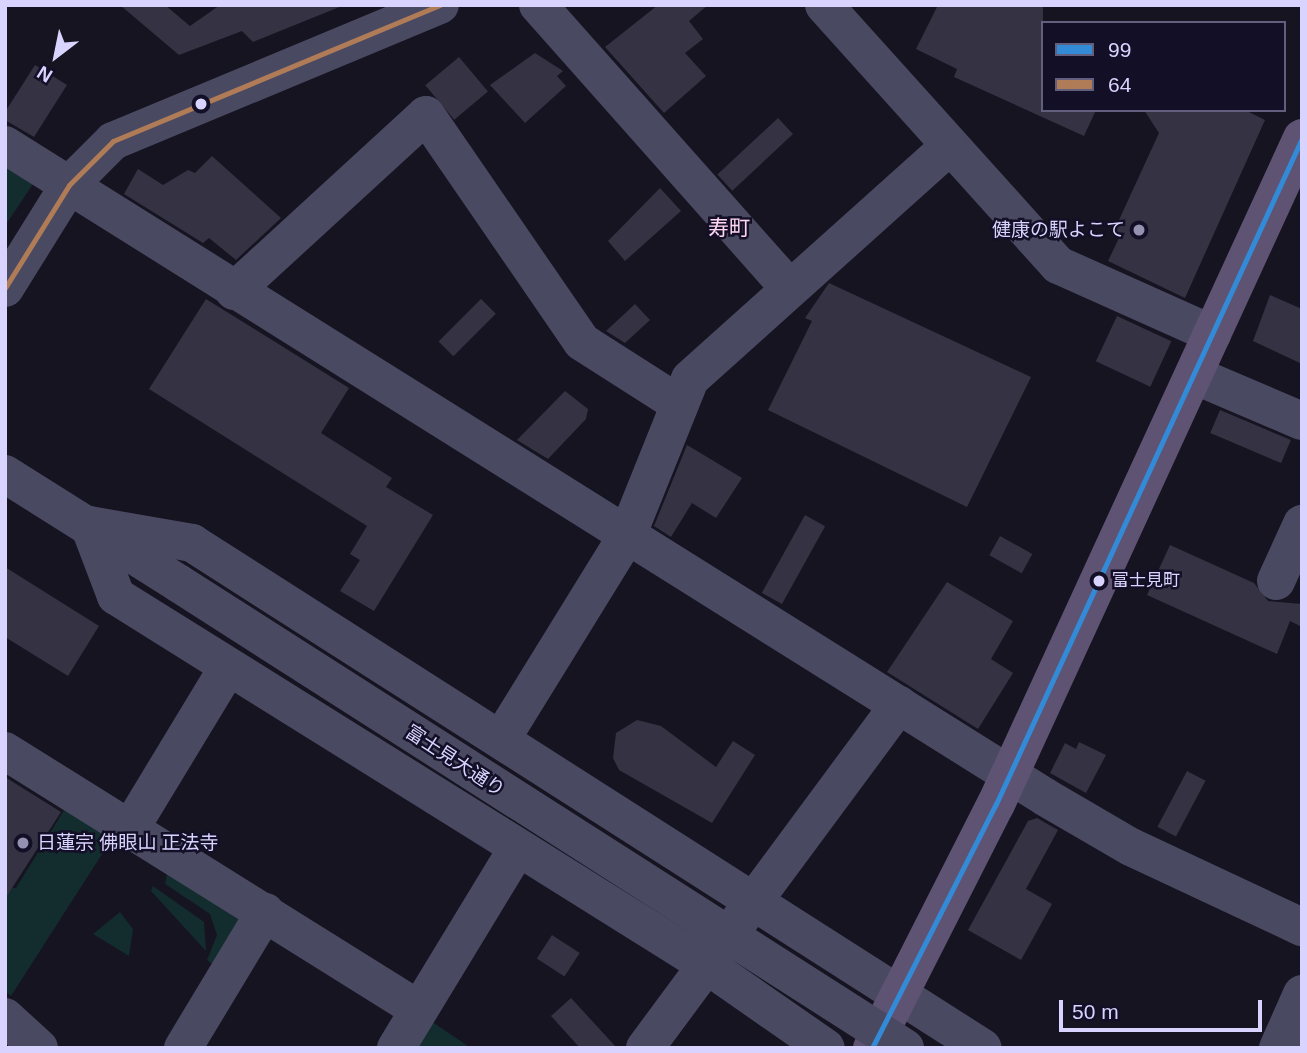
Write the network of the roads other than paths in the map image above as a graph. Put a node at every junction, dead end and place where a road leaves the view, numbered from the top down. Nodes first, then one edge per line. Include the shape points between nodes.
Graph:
1 (440, 5) edge
2 (538, 5) edge
3 (824, 5) edge
4 (1302, 138) edge
5 (5, 145) edge
6 (949, 147) junction
7 (69, 185) junction
8 (788, 287) junction
9 (5, 288) edge
10 (234, 291) junction
11 (1212, 334) junction
12 (1194, 375) junction
13 (676, 402) junction
14 (1302, 421) edge
15 (5, 474) edge
16 (1302, 524) edge
17 (89, 525) junction
18 (626, 536) junction
19 (1276, 581) dead end
20 (219, 682) dead end
21 (899, 705) junction
22 (502, 738) junction
23 (5, 751) edge
24 (1009, 774) junction
25 (130, 829) junction
26 (517, 849) junction
27 (757, 898) junction
28 (265, 912) junction
29 (1302, 927) edge
30 (705, 964) junction
31 (898, 990) junction
32 (1302, 994) edge
33 (418, 1010) junction
34 (5, 1017) edge
35 (39, 1048) edge
36 (183, 1048) edge
37 (396, 1048) edge
38 (645, 1048) edge
39 (826, 1048) edge
40 (872, 1048) edge
41 (905, 1048) edge
42 (984, 1048) edge
43 (1278, 1048) edge

1 - 7 street via 151,122 113,141
2 - 8 street
3 - 6 street
4 - 11 main road
5 - 7 street
6 - 8 street
6 - 11 street via 1058,265
7 - 9 street
7 - 10 street
8 - 13 street via 690,379
10 - 13 street via 426,116 582,342
10 - 18 street
11 - 12 main road
12 - 14 street
12 - 24 main road
13 - 18 street
15 - 17 street, 富士見大通り
16 - 19 street
17 - 22 street via 192,543
17 - 26 street via 116,596
17 - 41 street, 富士見大通り, bridge
18 - 21 street
18 - 22 street
20 - 25 street
21 - 24 street
21 - 27 street
22 - 27 street
23 - 25 street
24 - 29 street via 1131,848
24 - 31 main road
25 - 28 street
26 - 30 street
26 - 33 street
27 - 30 street
27 - 31 street
28 - 33 street
28 - 36 street
30 - 38 street
30 - 39 street
31 - 40 main road
31 - 42 street
32 - 43 street
33 - 37 street
34 - 35 street

